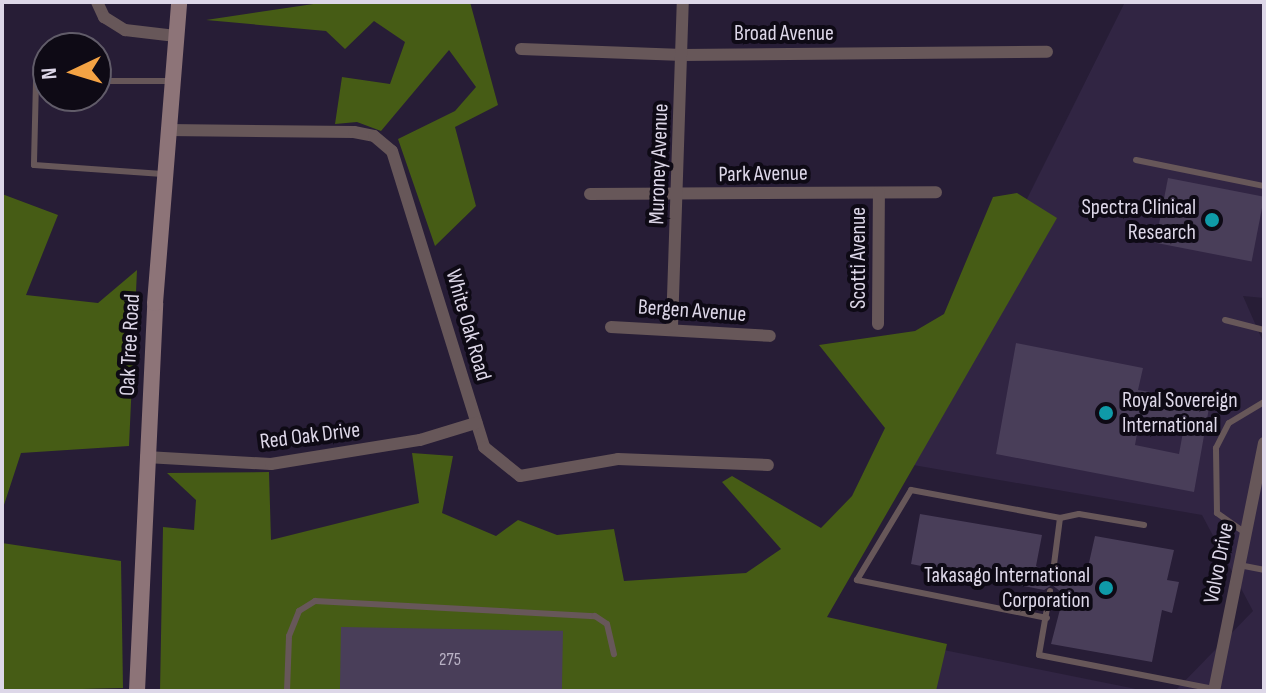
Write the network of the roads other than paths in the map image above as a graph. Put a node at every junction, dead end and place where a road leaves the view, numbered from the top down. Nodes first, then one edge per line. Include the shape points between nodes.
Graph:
1 (97, 2) edge
2 (179, 2) edge
3 (683, 2) edge
4 (176, 36) junction
5 (521, 49) dead end
6 (1047, 52) dead end
7 (683, 55) junction
8 (112, 81) edge
9 (170, 81) junction
10 (35, 112) edge
11 (167, 130) junction
12 (1136, 160) dead end
13 (163, 174) junction
14 (1264, 186) edge
15 (936, 192) dead end
16 (879, 193) junction
17 (590, 194) dead end
18 (677, 195) junction
19 (1225, 320) dead end
20 (878, 324) dead end
21 (611, 327) dead end
22 (672, 327) junction
23 (1264, 330) edge
24 (770, 336) dead end
25 (1264, 402) edge
26 (476, 423) junction
27 (1264, 443) edge
28 (146, 457) junction
29 (768, 465) dead end
30 (1262, 467) edge
31 (1060, 518) junction
32 (1144, 525) dead end
33 (1246, 532) junction
34 (1239, 565) junction
35 (1264, 570) edge
36 (1053, 572) dead end
37 (1050, 591) dead end
38 (1047, 618) junction
39 (614, 654) dead end
40 (1214, 690) edge
41 (137, 691) edge
42 (287, 691) edge

1 - 4 street via 104,17 125,30
2 - 4 street, Oak Tree Road
3 - 7 street, Muroney Avenue
4 - 9 street, Oak Tree Road
5 - 7 street, Broad Avenue
6 - 7 street, Broad Avenue
7 - 18 street, Muroney Avenue
8 - 9 lane
9 - 11 street, Oak Tree Road
10 - 13 lane via 34,165
11 - 13 street, Oak Tree Road
11 - 26 street, White Oak Road via 354,132 374,136 392,151
12 - 14 lane
13 - 28 street, Oak Tree Road
15 - 16 street, Park Avenue
16 - 18 street, Park Avenue
16 - 20 street, Scotti Avenue
17 - 18 street, Park Avenue
18 - 22 street, Muroney Avenue
19 - 23 lane
21 - 22 street, Bergen Avenue
22 - 24 street, Bergen Avenue
25 - 33 lane via 1229,423 1216,448 1217,513
26 - 28 street, Red Oak Drive via 420,440 271,464
26 - 29 street, White Oak Road via 484,447 520,476 618,459
27 - 30 street, Volvo Drive
28 - 41 street, Oak Tree Road
30 - 33 street, Volvo Drive
31 - 32 lane via 1079,514
31 - 36 lane
31 - 38 lane via 911,490 857,580
33 - 34 street, Volvo Drive
34 - 35 lane
34 - 40 street, Volvo Drive
37 - 38 lane
38 - 40 lane via 1039,655
39 - 42 lane via 607,624 595,616 315,601 299,611 289,636

